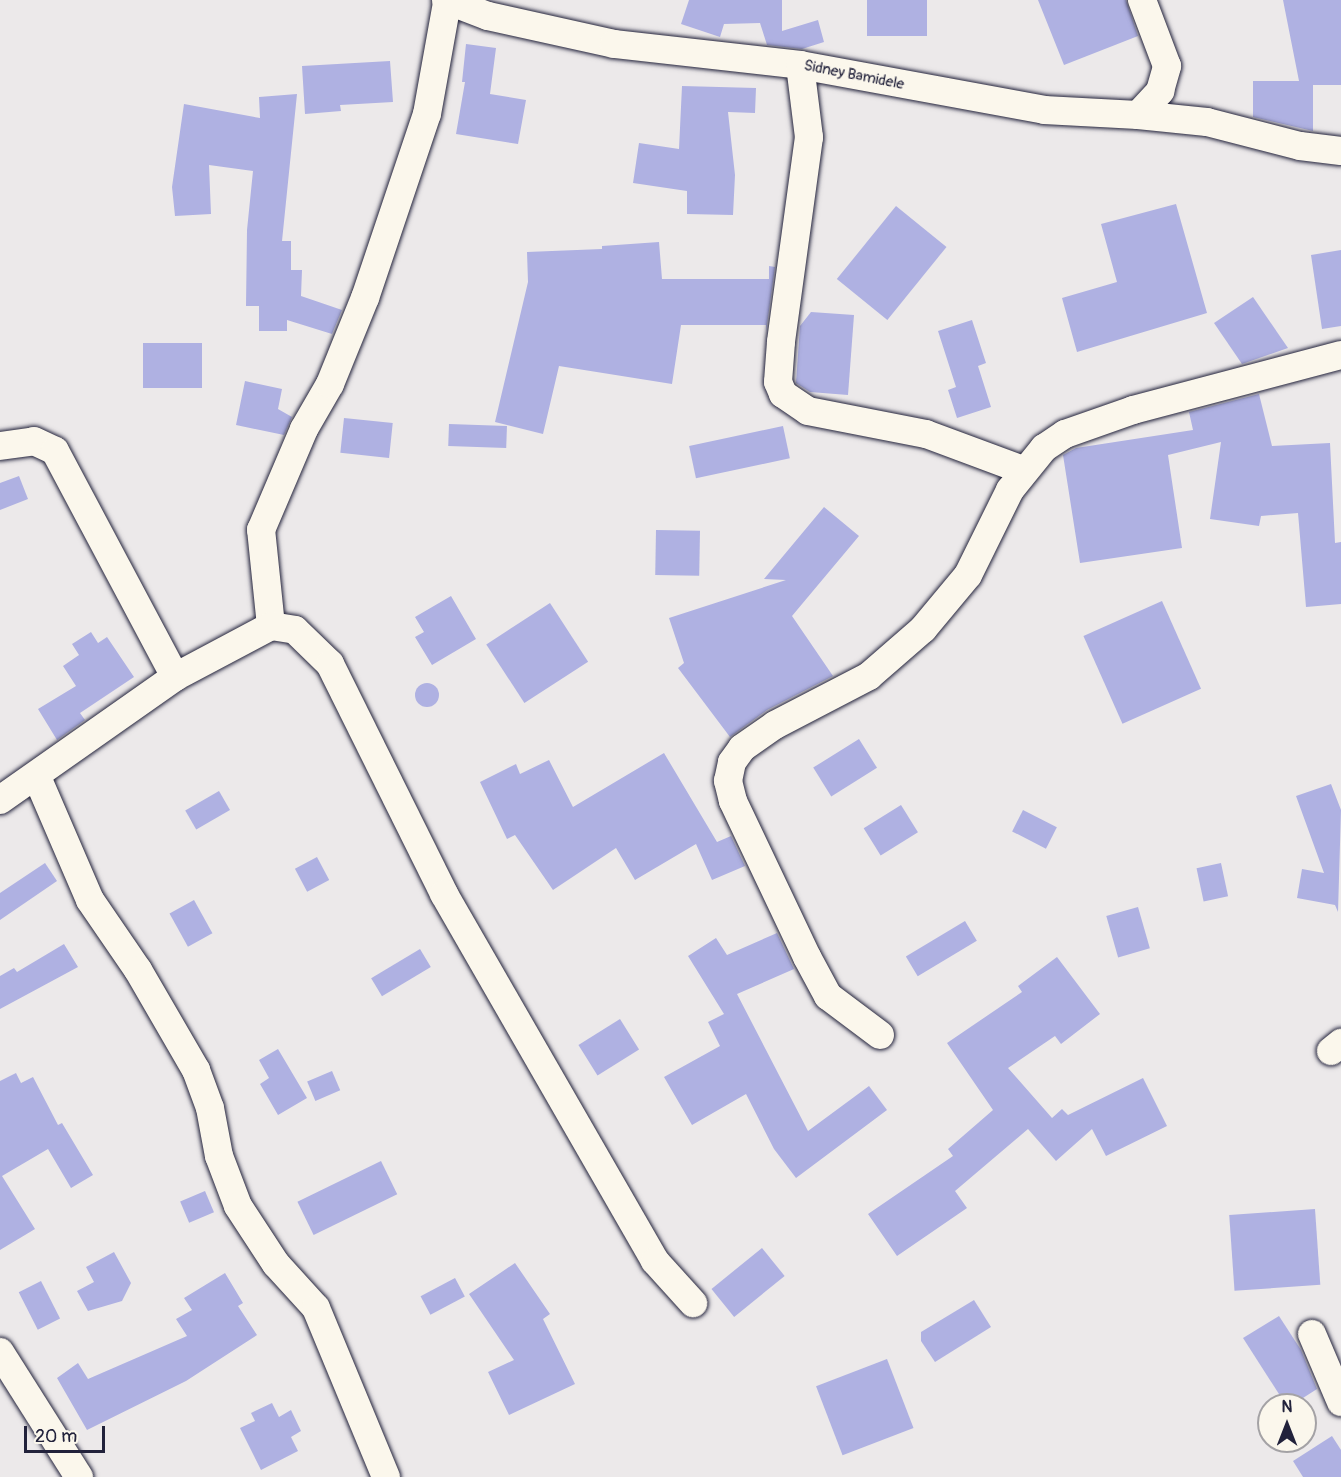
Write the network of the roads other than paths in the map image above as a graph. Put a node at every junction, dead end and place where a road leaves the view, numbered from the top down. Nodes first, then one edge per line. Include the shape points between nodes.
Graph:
1 (1142, 0) edge
2 (446, 1) edge
3 (800, 65) junction
4 (1138, 116) junction
5 (1341, 151) edge
6 (1341, 355) edge
7 (0, 446) edge
8 (1023, 470) junction
9 (271, 626) junction
10 (175, 677) junction
11 (37, 777) junction
12 (0, 800) edge
13 (880, 1035) dead end
14 (693, 1303) dead end
15 (1312, 1334) dead end
16 (0, 1352) edge
17 (1341, 1402) edge
18 (79, 1477) edge
19 (386, 1477) edge

1 - 4 street via 1167,66 1160,91
2 - 3 street, Sidney Bamidele via 488,16 614,44
2 - 9 street via 427,114 365,298 330,384 304,429 261,530
3 - 4 street, Sidney Bamidele via 1044,110
3 - 8 street via 809,137 781,342 778,382 783,394 808,411 926,434
4 - 5 street, Sidney Bamidele via 1207,122 1300,146
6 - 8 street via 1133,410 1065,434 1044,447
7 - 10 street via 34,441 55,451
8 - 13 street via 968,575 923,629 869,676 775,725 742,748 729,771 733,801 828,996
9 - 10 street
9 - 14 street via 295,630 330,664 444,894 655,1261
10 - 11 street via 80,740
11 - 12 street
11 - 19 street via 90,900 138,970 196,1070 210,1108 219,1156 238,1206 276,1264 316,1308
15 - 17 street
16 - 18 street

